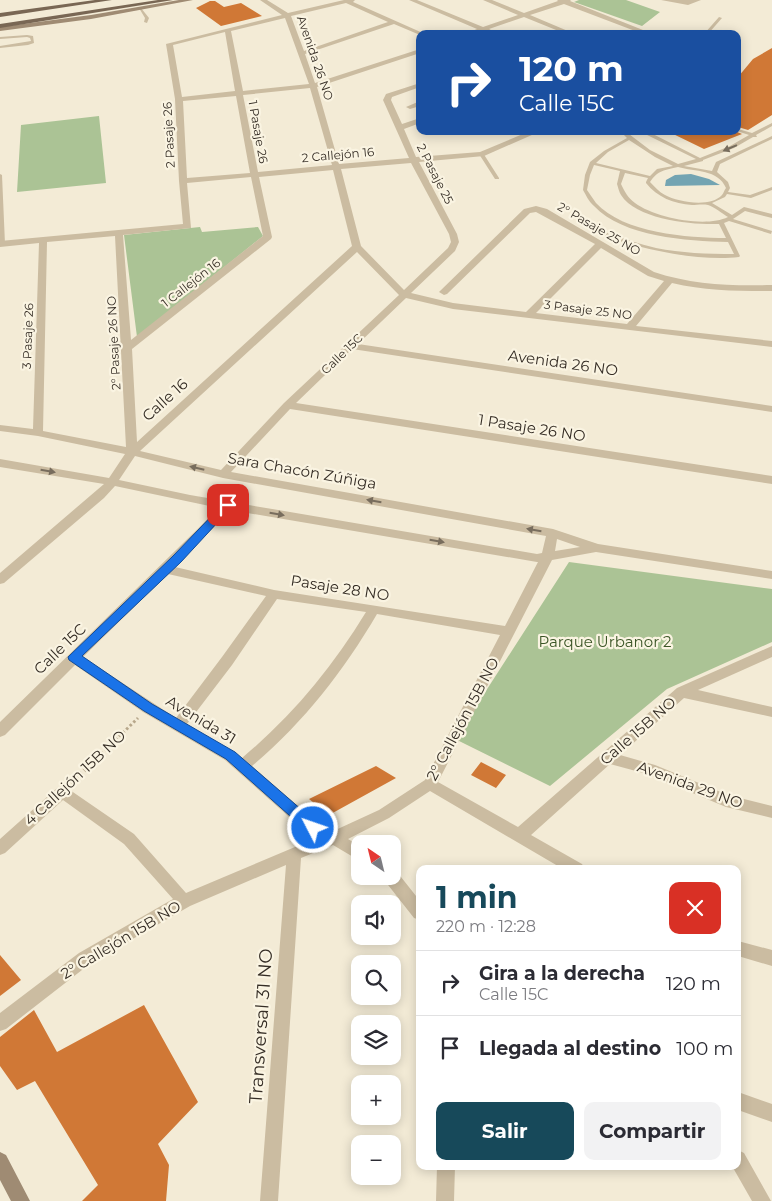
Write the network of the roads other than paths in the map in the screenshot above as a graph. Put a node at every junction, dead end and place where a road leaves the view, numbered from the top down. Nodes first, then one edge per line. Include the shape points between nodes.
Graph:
1 (109, 0) edge
2 (170, 0) edge
3 (190, 0) edge
4 (263, 0) edge
5 (412, 0) edge
6 (486, 0) edge
7 (564, 0) edge
8 (664, 0) edge
9 (698, 0) edge
10 (349, 1) edge
11 (140, 9) junction
12 (0, 15) edge
13 (523, 15) junction
14 (288, 16) junction
15 (720, 18) dead end
16 (146, 22) dead end
17 (394, 22) junction
18 (0, 27) edge
19 (483, 28) junction
20 (228, 30) junction
21 (478, 30) edge
22 (487, 30) edge
23 (562, 30) edge
24 (640, 30) edge
25 (710, 30) edge
26 (416, 31) edge
27 (0, 38) edge
28 (0, 47) edge
29 (416, 52) edge
30 (303, 54) junction
31 (313, 86) junction
32 (416, 86) edge
33 (239, 93) junction
34 (179, 99) junction
35 (416, 104) edge
36 (410, 106) dead end
37 (416, 122) edge
38 (772, 124) edge
39 (399, 128) junction
40 (741, 131) edge
41 (528, 135) edge
42 (625, 135) edge
43 (652, 135) edge
44 (755, 136) junction
45 (772, 137) edge
46 (628, 139) junction
47 (480, 154) junction
48 (701, 160) junction
49 (414, 161) junction
50 (592, 164) junction
51 (678, 166) junction
52 (336, 167) junction
53 (623, 171) junction
54 (254, 174) junction
55 (0, 175) edge
56 (717, 175) junction
57 (498, 178) dead end
58 (649, 178) junction
59 (183, 181) junction
60 (772, 188) edge
61 (727, 193) junction
62 (708, 203) junction
63 (772, 216) edge
64 (730, 218) junction
65 (721, 222) junction
66 (771, 232) edge
67 (119, 233) junction
68 (453, 234) joint
69 (607, 235) dead end
70 (268, 237) joint
71 (43, 240) junction
72 (729, 240) junction
73 (1, 244) edge
74 (600, 244) junction
75 (357, 248) junction
76 (669, 281) junction
77 (772, 288) edge
78 (444, 292) dead end
79 (403, 294) junction
80 (529, 316) junction
81 (629, 328) junction
82 (772, 344) edge
83 (350, 346) junction
84 (127, 348) junction
85 (288, 405) junction
86 (772, 409) edge
87 (0, 428) edge
88 (38, 434) junction
89 (132, 452) junction
90 (0, 463) edge
91 (223, 474) junction
92 (772, 480) edge
93 (112, 482) junction
94 (228, 505) junction
95 (553, 533) junction
96 (598, 548) junction
97 (547, 557) junction
98 (166, 569) junction
99 (772, 575) edge
100 (0, 580) edge
101 (274, 594) junction
102 (374, 609) junction
103 (510, 632) junction
104 (772, 652) edge
105 (74, 657) junction
106 (682, 692) junction
107 (772, 712) edge
108 (178, 725) junction
109 (0, 731) edge
110 (607, 756) junction
111 (242, 766) junction
112 (430, 784) junction
113 (772, 812) edge
114 (520, 835) junction
115 (330, 839) junction
116 (0, 848) edge
117 (351, 850) edge
118 (294, 854) junction
119 (570, 865) edge
120 (398, 885) edge
121 (184, 901) junction
122 (416, 908) edge
123 (741, 949) edge
124 (772, 958) edge
125 (0, 1023) edge
126 (741, 1102) edge
127 (772, 1113) edge
128 (0, 1161) edge
129 (741, 1164) edge
130 (446, 1170) edge
131 (21, 1201) edge
132 (269, 1201) edge
133 (445, 1201) edge
134 (762, 1201) edge

1 - 12 main road
2 - 18 main road
3 - 11 main road
4 - 14 street, Avenida 26 NO
5 - 19 street
6 - 13 street
7 - 13 street
7 - 24 street
8 - 9 street via 688,3
10 - 14 street
10 - 17 street
11 - 16 lane via 147,18
11 - 18 main road
13 - 19 street
13 - 23 street
14 - 20 street
14 - 30 street, Avenida 26 NO
15 - 25 lane
17 - 26 street
17 - 30 street
19 - 21 street
19 - 22 street
20 - 33 street, 1 Pasaje 26
20 - 34 street, 2 Pasaje 26 via 169,44
27 - 28 lane via 27,36 32,37 33,42
29 - 31 street
30 - 31 street, Avenida 26 NO
31 - 33 street
31 - 52 street, Avenida 26 NO
32 - 39 street, 2 Pasaje 25 via 389,96
33 - 34 street
33 - 54 street, 1 Pasaje 26
34 - 59 street, 2 Pasaje 26
35 - 36 street
37 - 39 street
38 - 44 lane
39 - 49 street, 2 Pasaje 25
40 - 44 lane
41 - 47 street, 2 Callejón 16
42 - 46 lane
43 - 48 lane
44 -> 48 lane
45 - 56 lane via 718,164 714,172
46 - 50 lane
46 - 51 lane
47 - 49 street, 2 Callejón 16
47 - 57 lane
48 - 51 lane
49 - 52 street, 2 Callejón 16
49 - 68 street, 2 Pasaje 25
50 - 53 lane
50 - 72 lane via 585,190 606,212 629,225 658,234
51 - 56 lane
51 - 58 lane via 659,170
52 - 54 street, 2 Callejón 16
52 - 75 street, Avenida 26 NO
53 - 58 lane
53 - 65 lane via 620,188 627,200 638,207 678,220
54 - 59 street, 2 Callejón 16
54 - 70 street, 1 Pasaje 26
55 - 73 lane
56 - 61 lane via 726,184
58 - 62 lane via 650,187 665,197 687,203
59 - 67 street, 2 Pasaje 26 via 188,225
60 - 61 lane via 751,197
61 - 62 lane via 718,201
62 - 64 lane
63 - 64 lane via 744,209
64 - 65 lane
64 - 66 lane
65 - 72 lane
67 - 71 street
67 - 84 street, 2° Pasaje 26 NO
68 - 79 street, Calle 15C via 455,242 452,249
69 - 72 lane via 635,245 679,254 737,256
70 - 84 street, 1 Callejón 16
71 - 73 street
71 - 88 street, 3 Pasaje 26
74 - 76 street, 2° Pasaje 25 NO
74 - 78 street, 2° Pasaje 25 NO via 544,211 531,209
74 - 80 street
75 - 79 street
75 - 89 street, Calle 16
76 - 77 street, 2° Pasaje 25 NO via 701,287
76 - 81 street
79 - 80 street, 3 Pasaje 25 NO via 453,306
79 - 83 street, Calle 15C
80 - 81 street, 3 Pasaje 25 NO
81 - 82 street, 3 Pasaje 25 NO
83 - 85 street, Calle 15C
83 - 86 street, Avenida 26 NO
84 - 89 street, 2° Pasaje 26 NO
85 - 91 street, Calle 15C
85 - 92 street, 1 Pasaje 26 NO
87 - 88 street, Sara Chacón Zúñiga
88 - 89 street, Sara Chacón Zúñiga
91 -> 89 street, Sara Chacón Zúñiga
89 - 93 street, Calle 16
90 -> 93 street, Sara Chacón Zúñiga
95 -> 91 street, Sara Chacón Zúñiga
93 - 94 street, Sara Chacón Zúñiga
93 - 100 street, Calle 16
94 -> 97 street, Sara Chacón Zúñiga via 537,558
94 - 98 street, Calle 15C
95 - 96 street, Sara Chacón Zúñiga
95 - 97 street, 2° Callejón 15B NO
96 - 97 street, Sara Chacón Zúñiga
96 - 99 street, Sara Chacón Zúñiga
97 - 103 street, 2° Callejón 15B NO
98 - 101 street, Pasaje 28 NO
98 - 105 street, Calle 15C
101 - 102 street, Pasaje 28 NO
101 - 108 street
102 - 103 street, Pasaje 28 NO
102 - 111 street via 338,667 294,721
103 - 112 street, 2° Callejón 15B NO
104 - 106 street, Calle 15B NO
105 - 108 street, Avenida 31
105 - 109 street, Calle 15C
106 - 107 street
106 - 110 street, Calle 15B NO
108 - 111 street, Avenida 31
110 - 113 street, Avenida 29 NO via 650,769 726,801
110 - 114 street, Calle 15B NO
111 - 115 street, Avenida 31
112 - 114 street
112 - 115 street, 2° Callejón 15B NO via 384,814
114 - 119 street
115 - 117 street
115 - 118 street, 2° Callejón 15B NO
116 - 121 street, 4 Callejón 15B NO via 62,792 128,839
118 - 121 street, 2° Callejón 15B NO
118 - 132 street, Transversal 31 NO
120 - 122 street
121 - 125 street, 2° Callejón 15B NO via 85,958
123 - 124 street
126 - 127 street
128 - 131 main road
129 - 134 street
130 - 133 street

